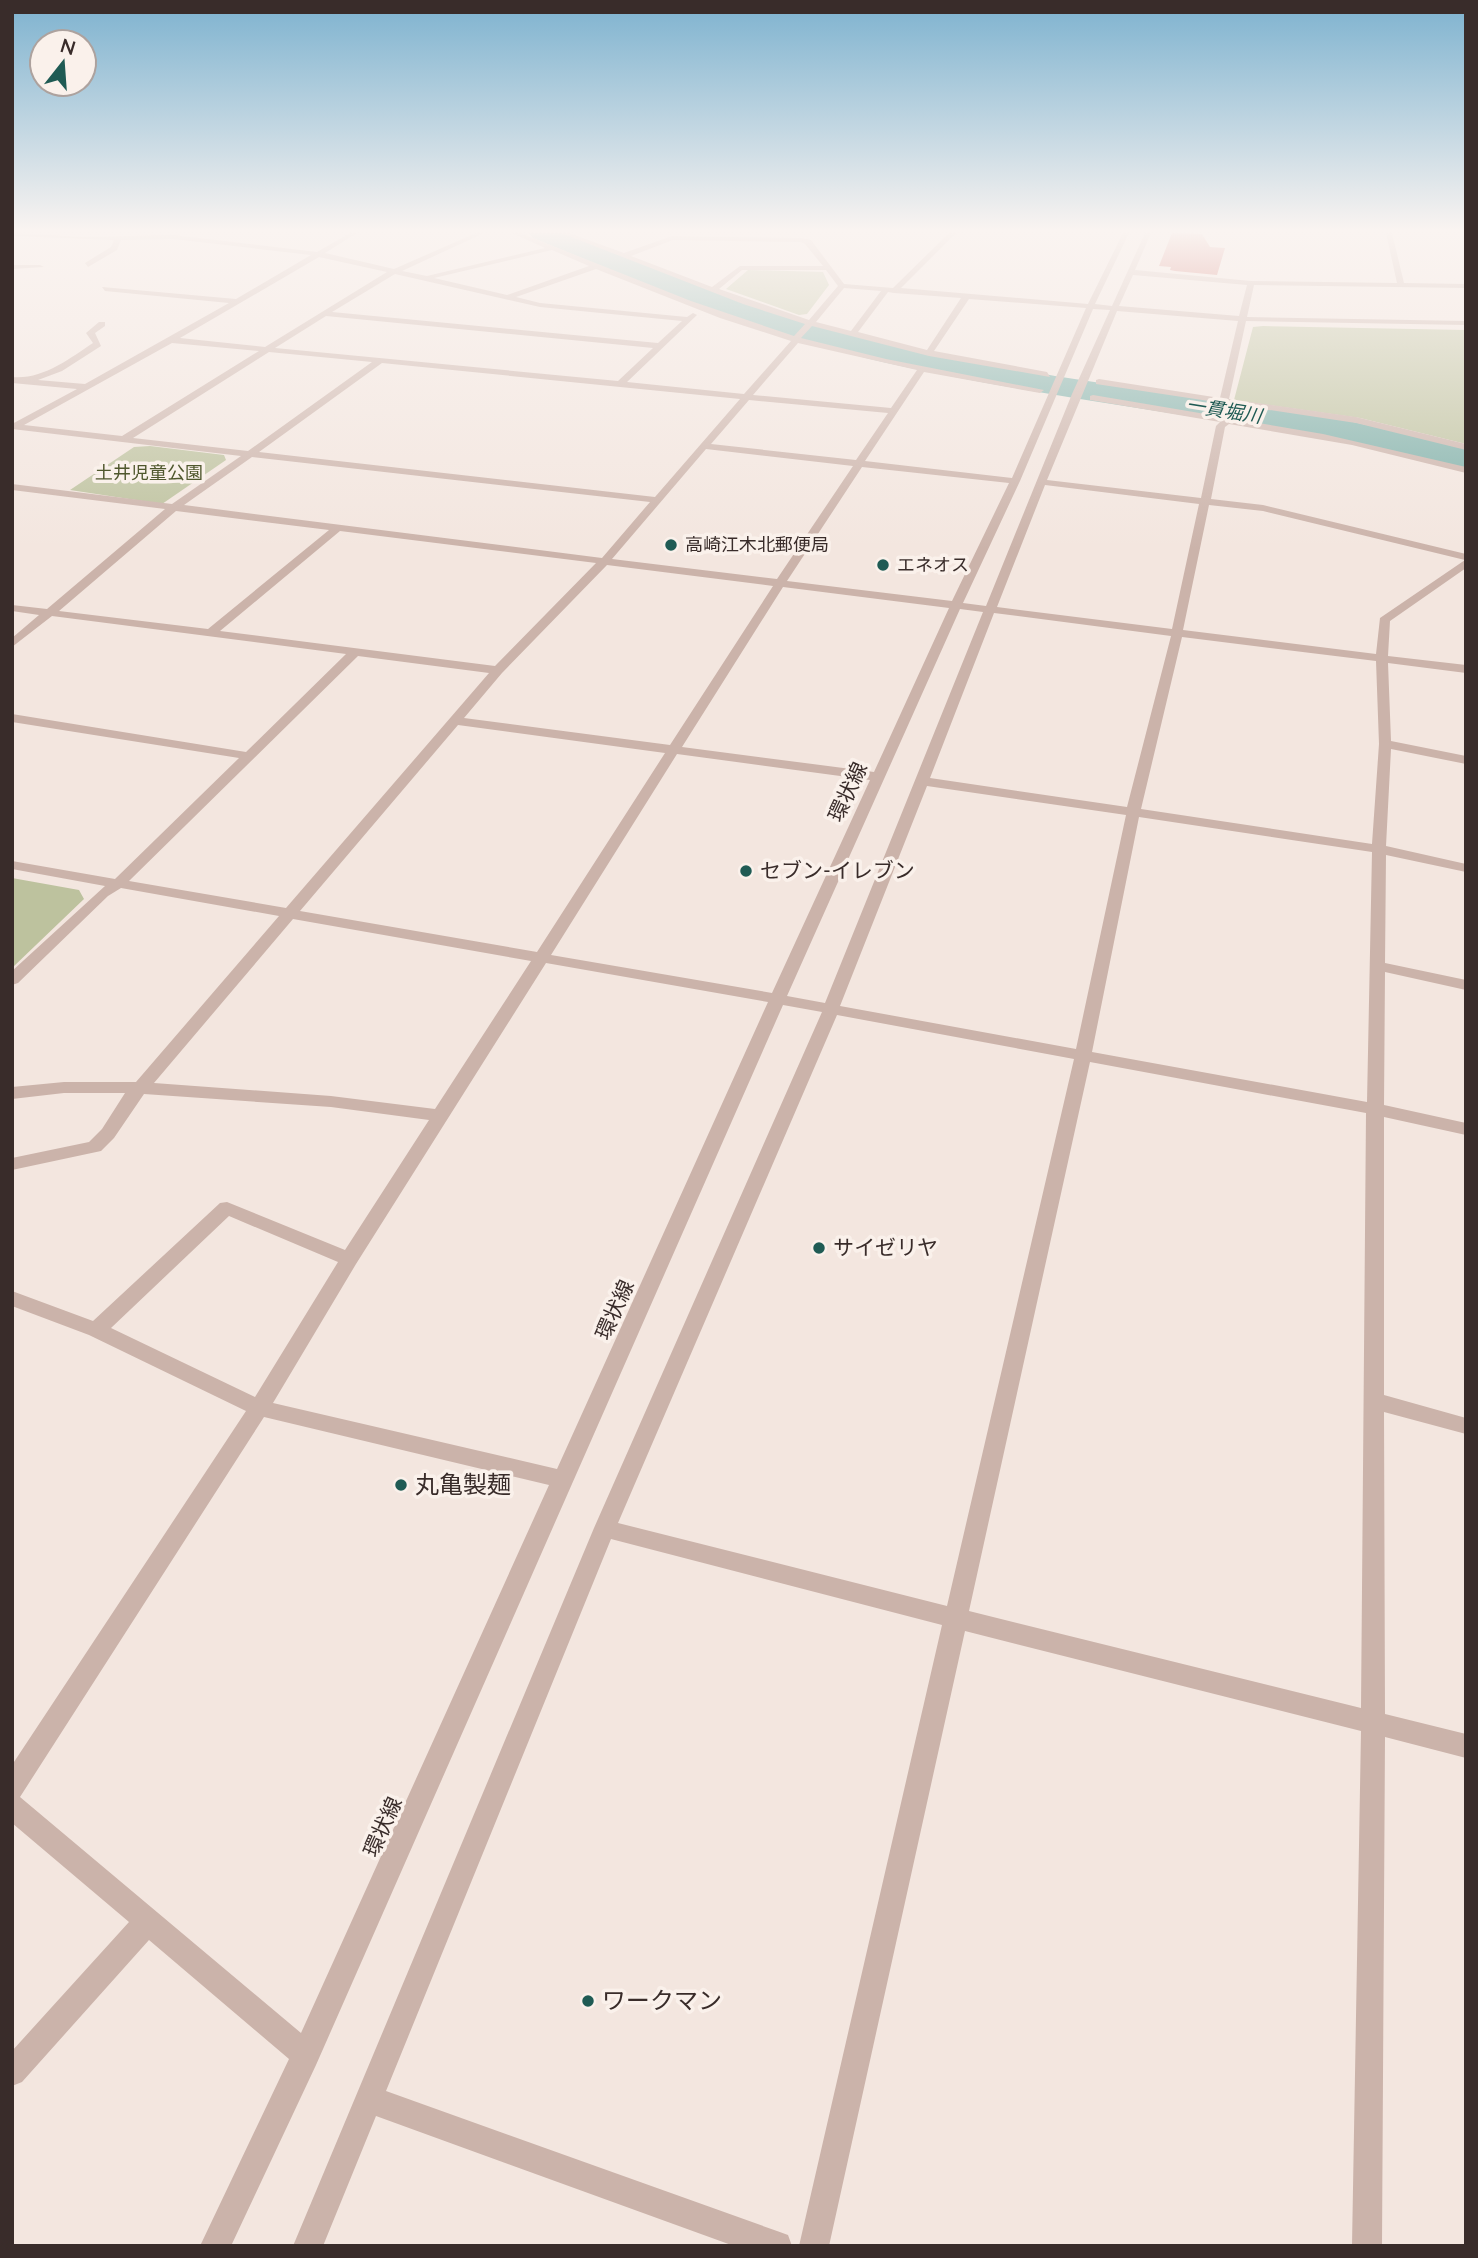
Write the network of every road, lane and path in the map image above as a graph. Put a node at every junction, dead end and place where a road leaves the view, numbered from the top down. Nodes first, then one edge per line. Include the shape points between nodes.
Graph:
1 (94, 338) edge
2 (175, 338) edge
3 (288, 338) edge
4 (580, 338) edge
5 (667, 338) edge
6 (870, 338) edge
7 (938, 338) edge
8 (1073, 338) edge
9 (1103, 338) edge
10 (1239, 338) edge
11 (795, 339) joint
12 (171, 341) junction
13 (659, 346) junction
14 (270, 350) junction
15 (929, 353) junction
16 (380, 361) junction
17 (921, 370) junction
18 (12, 380) edge
19 (30, 380) junction
20 (1099, 382) dead end
21 (1049, 383) junction
22 (619, 385) junction
23 (88, 387) junction
24 (1084, 391) junction
25 (746, 397) junction
26 (1224, 401) junction
27 (891, 411) junction
28 (1227, 421) junction
29 (13, 428) edge
30 (124, 439) junction
31 (703, 446) junction
32 (1466, 447) edge
33 (251, 454) junction
34 (857, 463) junction
35 (1466, 470) edge
36 (1015, 481) junction
37 (1041, 482) junction
38 (12, 487) edge
39 (1204, 499) junction
40 (657, 500) junction
41 (172, 509) junction
42 (336, 529) junction
43 (1466, 557) edge
44 (604, 562) junction
45 (1466, 563) edge
46 (779, 583) junction
47 (956, 605) junction
48 (12, 608) edge
49 (992, 610) junction
50 (47, 614) junction
51 (212, 632) junction
52 (1177, 633) junction
53 (12, 644) edge
54 (356, 651) junction
55 (1382, 659) junction
56 (1466, 669) edge
57 (498, 670) junction
58 (12, 718) edge
59 (456, 721) junction
60 (1385, 744) junction
61 (673, 751) junction
62 (248, 756) junction
63 (1466, 760) edge
64 (880, 776) junction
65 (922, 781) junction
66 (1133, 813) junction
67 (1379, 849) junction
68 (12, 864) edge
69 (1466, 868) edge
70 (119, 883) junction
71 (287, 913) junction
72 (541, 958) junction
73 (1378, 966) junction
74 (12, 980) edge
75 (1466, 985) edge
76 (778, 999) junction
77 (831, 1009) junction
78 (1083, 1055) junction
79 (141, 1087) junction
80 (12, 1093) edge
81 (1375, 1109) junction
82 (440, 1116) junction
83 (1466, 1129) edge
84 (12, 1164) edge
85 (349, 1259) junction
86 (12, 1298) edge
87 (96, 1330) junction
88 (1375, 1401) junction
89 (259, 1408) junction
90 (1466, 1426) edge
91 (564, 1480) junction
92 (605, 1528) junction
93 (955, 1618) junction
94 (1373, 1722) junction
95 (1466, 1746) edge
96 (12, 1788) edge
97 (12, 1806) edge
98 (148, 1921) junction
99 (306, 2055) junction
100 (12, 2072) edge
101 (368, 2099) junction
102 (215, 2246) edge
103 (308, 2246) edge
104 (777, 2246) edge
105 (814, 2246) edge
106 (1367, 2246) edge

1 - 19 street via 98,344 59,369
2 - 12 street
3 - 14 street
4 - 13 street
5 - 13 street
6 - 15 street
7 - 15 street
8 - 21 street, 環状線
9 - 24 street
10 - 26 street
11 - 17 street
11 - 25 street
12 - 14 street
12 - 23 street
13 - 22 street
14 - 16 street
14 - 30 street
15 - 21 street
16 - 22 street
16 - 33 street
17 - 21 street
17 - 27 street
18 - 19 street
19 - 23 street
20 - 26 street
21 - 36 street, 環状線
22 - 25 street
23 - 29 street
24 - 28 street
24 - 37 street
25 - 27 street
25 - 31 street
26 - 32 street via 1356,420
27 - 34 street
28 - 35 street via 1332,437
28 - 39 street via 1221,426
29 - 30 street
30 - 33 street
31 - 34 street
31 - 40 street
33 - 40 street
33 - 41 street
34 - 36 street
34 - 46 street
36 - 47 street, 環状線
37 - 39 street
37 - 49 street
38 - 41 street
39 - 43 street via 1263,508
39 - 52 street
40 - 44 street
41 - 42 street
41 - 50 street
42 - 44 street
42 - 51 street
44 - 46 street
44 - 57 street
45 - 55 street via 1384,620
46 - 47 street
46 - 61 street
47 - 49 street
47 - 64 street, 環状線
48 - 50 street
49 - 52 street
49 - 65 street
50 - 51 street
50 - 53 street
51 - 54 street
52 - 55 street
52 - 66 street
54 - 57 street
54 - 62 street
55 - 56 street
55 - 60 street
57 - 59 street
58 - 62 street
59 - 61 street
59 - 71 street
60 - 63 street
60 - 67 street
61 - 64 street
61 - 72 street
62 - 70 street
64 - 76 street, 環状線
65 - 66 street
65 - 77 street
66 - 67 street
66 - 78 street
67 - 69 street
67 - 73 street
68 - 70 street
70 - 71 street
70 - 74 street
71 - 72 street
71 - 79 street
72 - 76 street
72 - 82 street
73 - 75 street
73 - 81 street
76 - 77 street
76 - 91 street, 環状線
77 - 78 street
77 - 92 street
78 - 81 street
78 - 93 street
79 - 80 street
79 - 82 street via 386,1106
79 - 84 street via 128,1096 105,1139 95,1147
81 - 83 street
81 - 88 street
82 - 85 street
85 - 87 street via 227,1208
85 - 89 street
86 - 87 street
87 - 89 street
88 - 90 street
88 - 94 street
89 - 91 street
89 - 96 street
91 - 99 street, 環状線
92 - 93 street
92 - 101 street
93 - 94 street
93 - 105 street
94 - 95 street
94 - 106 street
97 - 98 street
98 - 99 street
98 - 100 street
99 - 102 street, 環状線
101 - 103 street
101 - 104 street

